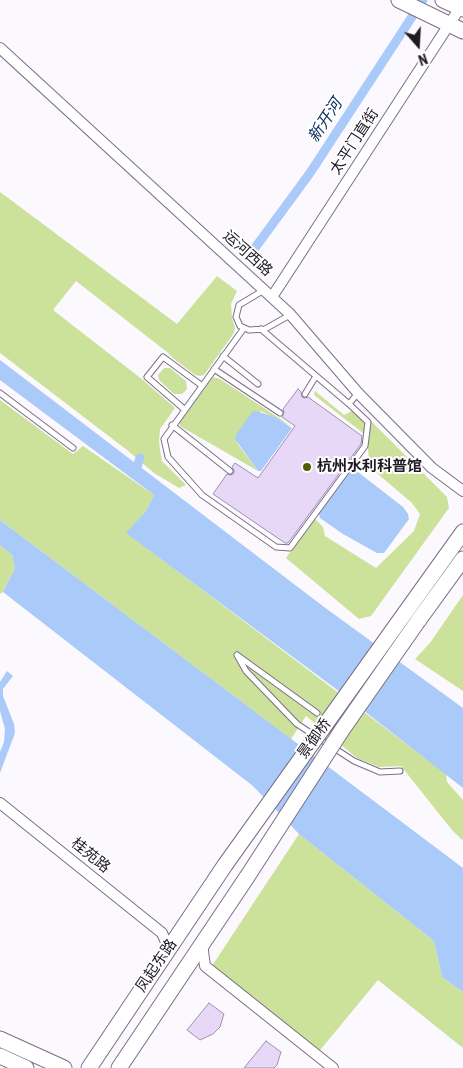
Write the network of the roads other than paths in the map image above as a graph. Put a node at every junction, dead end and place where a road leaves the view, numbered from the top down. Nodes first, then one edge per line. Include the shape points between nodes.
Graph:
1 (399, 0) edge
2 (444, 0) edge
3 (462, 7) edge
4 (457, 27) edge
5 (0, 48) edge
6 (268, 294) junction
7 (290, 314) junction
8 (244, 328) junction
9 (261, 330) junction
10 (223, 356) junction
11 (214, 369) junction
12 (316, 376) junction
13 (258, 384) dead end
14 (201, 386) junction
15 (0, 393) edge
16 (358, 393) junction
17 (305, 394) dead end
18 (348, 404) junction
19 (184, 409) junction
20 (280, 413) dead end
21 (172, 425) junction
22 (73, 448) dead end
23 (230, 471) dead end
24 (463, 491) edge
25 (463, 532) edge
26 (463, 559) edge
27 (411, 617) junction
28 (317, 713) dead end
29 (400, 771) dead end
30 (2, 805) edge
31 (225, 865) joint
32 (247, 877) joint
33 (183, 928) junction
34 (162, 933) junction
35 (202, 944) junction
36 (169, 950) junction
37 (205, 966) junction
38 (186, 969) junction
39 (0, 1039) edge
40 (0, 1056) edge
41 (26, 1068) edge
42 (64, 1068) edge
43 (89, 1068) edge
44 (119, 1068) edge
45 (333, 1068) edge

1 - 4 main road
2 - 3 main road
3 - 4 street, 太平门直街
4 - 6 street, 太平门直街
5 - 6 street, 运河西路
6 - 7 street, 运河西路
6 - 8 lane via 240,305 236,317
7 - 9 lane
7 - 16 street, 运河西路
8 - 9 lane
8 - 10 lane
9 - 12 lane
10 - 11 lane
10 - 13 lane
11 - 14 lane
11 - 20 lane
12 - 17 lane
12 - 18 lane
14 - 19 lane
14 - 19 lane via 163,357 147,377
15 - 22 lane
16 - 18 lane
16 - 24 street, 运河西路 via 432,468
18 - 21 lane via 368,422 365,446 290,548 276,547 202,495 168,457 164,439
19 - 21 lane
21 - 23 lane
25 - 27 main road
26 - 27 main road
27 - 31 main road, 景御桥, bridge
27 - 32 main road, 景御桥, bridge
28 - 29 lane via 237,655 246,671 297,724 354,761 380,772
30 - 34 street, 桂苑路
31 - 33 main road, 凤起东路
32 - 35 main road, 凤起东路
33 - 34 street
33 - 36 main road, 凤起东路
34 - 36 street, 桂苑路
35 - 37 street
35 - 38 main road, 凤起东路
36 - 43 main road, 凤起东路
37 - 38 street
37 - 45 street
38 - 44 main road, 凤起东路
39 - 42 main road
40 - 41 main road

